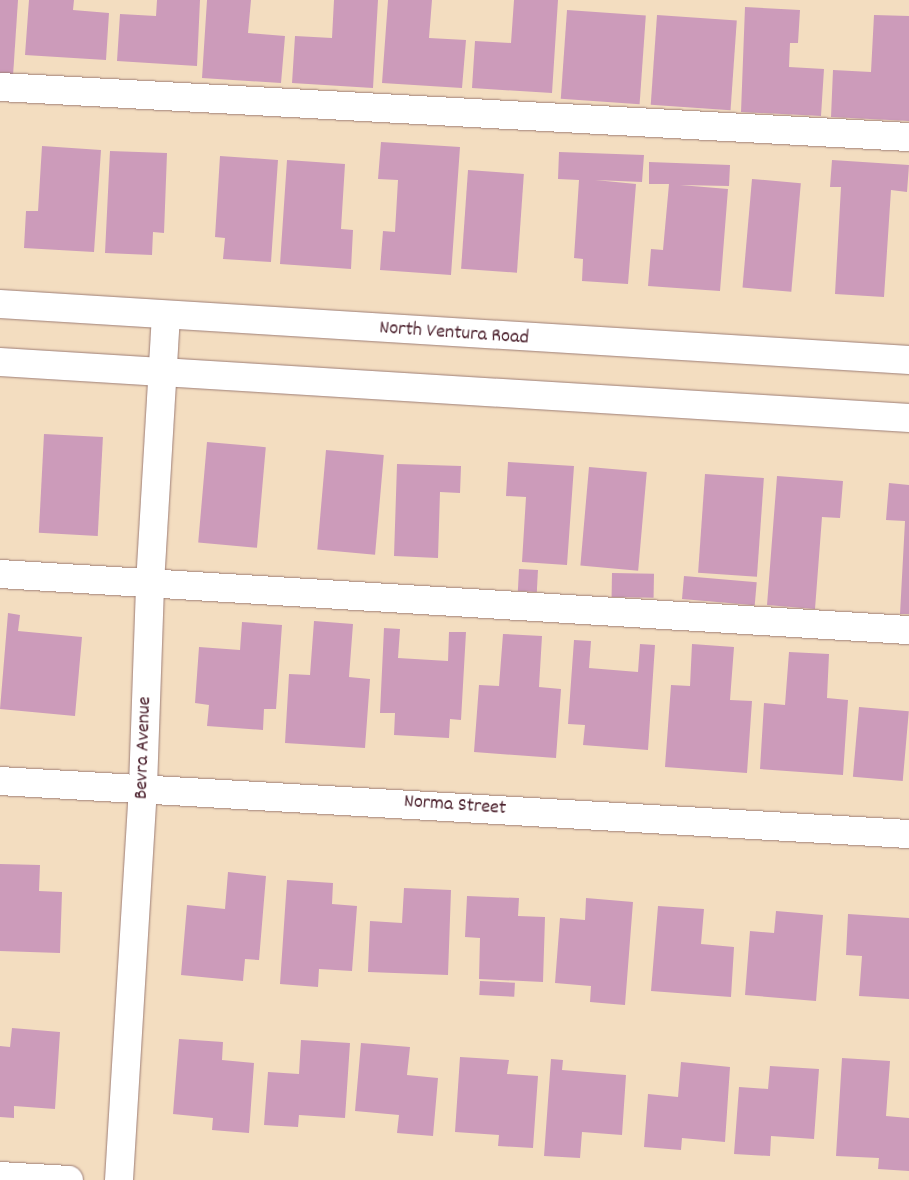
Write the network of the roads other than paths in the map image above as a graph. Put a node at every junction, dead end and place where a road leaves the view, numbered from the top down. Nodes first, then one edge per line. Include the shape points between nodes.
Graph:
1 (0, 87) edge
2 (909, 137) edge
3 (0, 304) edge
4 (166, 316) junction
5 (909, 360) edge
6 (0, 362) edge
7 (162, 372) junction
8 (909, 418) edge
9 (0, 574) edge
10 (150, 584) junction
11 (909, 630) edge
12 (0, 781) edge
13 (144, 787) junction
14 (909, 834) edge
15 (0, 1176) edge
16 (69, 1180) edge
17 (119, 1180) edge

1 - 2 street
3 - 4 street, North Ventura Road
4 - 5 street, North Ventura Road
4 - 7 street, Bevra Avenue
6 - 7 street
7 - 8 street
7 - 10 street, Bevra Avenue
9 - 10 street
10 - 11 street
10 - 13 street, Bevra Avenue
12 - 13 street, Norma Street
13 - 14 street, Norma Street
13 - 17 street, Bevra Avenue
15 - 16 street

